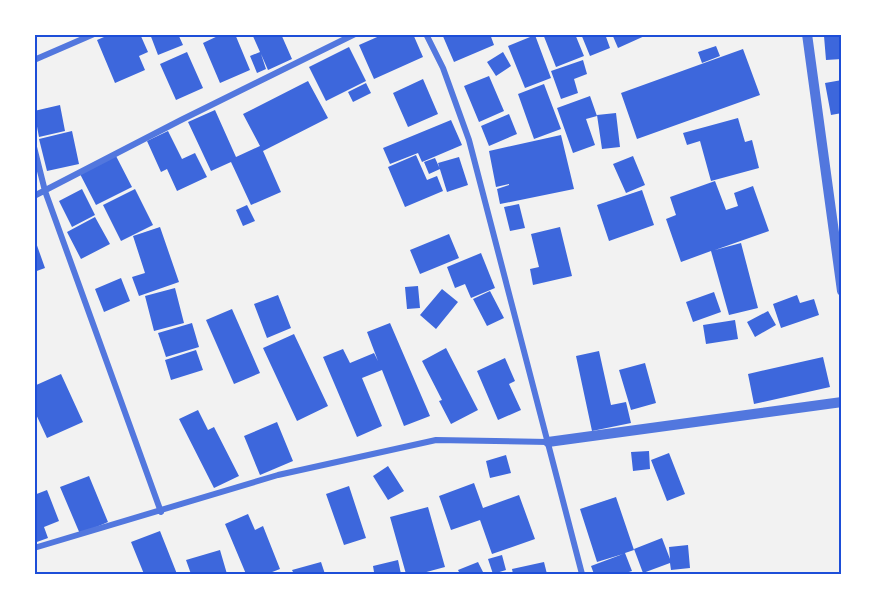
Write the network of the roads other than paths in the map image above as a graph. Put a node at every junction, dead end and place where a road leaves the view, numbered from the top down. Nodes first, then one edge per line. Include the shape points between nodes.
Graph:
1 (94, 34) edge
2 (355, 34) edge
3 (426, 34) edge
4 (807, 34) edge
5 (34, 60) edge
6 (34, 147) edge
7 (45, 191) junction
8 (34, 196) edge
9 (842, 291) edge
10 (842, 402) edge
11 (548, 442) junction
12 (161, 512) junction
13 (34, 548) edge
14 (582, 574) edge

1 - 5 street
2 - 7 street
3 - 11 street via 469,140
4 - 9 street
6 - 7 street
7 - 8 street
7 - 12 street
10 - 11 street
11 - 12 street via 436,440 278,475
11 - 14 street
12 - 13 street

